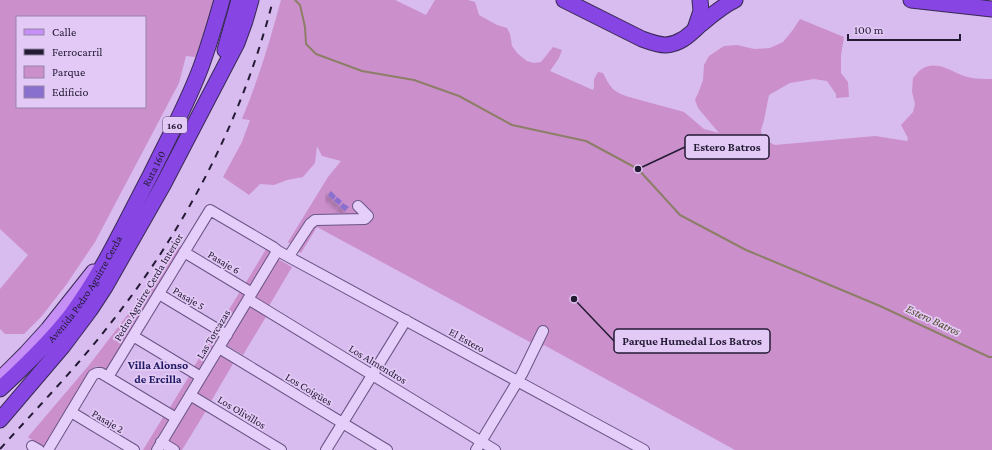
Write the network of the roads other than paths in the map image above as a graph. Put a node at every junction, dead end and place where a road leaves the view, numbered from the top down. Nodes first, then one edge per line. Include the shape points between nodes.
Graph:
1 (222, 0) edge
2 (239, 0) edge
3 (250, 0) edge
4 (564, 0) edge
5 (700, 0) edge
6 (735, 0) edge
7 (911, 0) edge
8 (992, 9) edge
9 (696, 29) junction
10 (199, 116) junction
11 (358, 206) dead end
12 (210, 210) joint
13 (120, 248) junction
14 (278, 251) junction
15 (184, 252) junction
16 (289, 256) junction
17 (159, 294) junction
18 (250, 296) junction
19 (406, 320) junction
20 (543, 331) dead end
21 (227, 335) junction
22 (133, 336) junction
23 (219, 348) junction
24 (372, 375) junction
25 (38, 376) junction
26 (201, 376) junction
27 (108, 377) junction
28 (0, 378) edge
29 (518, 382) junction
30 (0, 389) edge
31 (190, 394) junction
32 (0, 408) edge
33 (71, 412) junction
34 (176, 418) junction
35 (0, 420) edge
36 (343, 423) junction
37 (159, 446) edge
38 (478, 446) edge
39 (48, 450) edge
40 (134, 450) edge
41 (174, 450) edge
42 (281, 450) edge
43 (326, 450) edge
44 (386, 450) edge
45 (495, 450) edge
46 (644, 450) edge

1 - 13 highway, Ruta 160 / 160 via 207,50 188,98
2 - 10 highway, Ruta 160 / 160 via 224,55
3 - 10 highway, Ruta 160 / 160 via 237,43
4 - 9 highway via 656,44 675,43 687,38
5 - 9 highway via 701,11
6 - 9 highway via 723,6
7 - 8 highway
10 - 13 highway, Ruta 160 / 160 via 174,164
11 - 16 street via 368,216 365,219 315,220
12 - 14 street, El Estero
12 - 15 street, Pedro Aguirre Cerda Interior
13 - 25 highway, Avenida Pedro Aguirre Cerda / 160 via 97,300
13 - 28 main road, Avenida Pedro Aguirre Cerda
13 - 30 highway, Avenida Pedro Aguirre Cerda / 160 via 46,345
14 - 16 street, El Estero
14 - 18 street, Las Torcazas
15 - 17 street, Pedro Aguirre Cerda Interior
15 - 18 street, Pasaje 6
16 - 19 street, El Estero
17 - 21 street, Pasaje 5
17 - 22 street, Pedro Aguirre Cerda Interior
18 - 21 street, Las Torcazas
18 - 24 street, Los Almendros
19 - 24 street
19 - 29 street, El Estero
20 - 29 street
21 - 23 street, Las Torcazas
22 - 26 street
22 - 27 street, Pedro Aguirre Cerda Interior
23 - 26 street, Las Torcazas
23 - 36 street, Los Coigües
24 - 36 street
24 - 38 street, Los Almendros
25 - 32 street
25 - 35 highway, Avenida Pedro Aguirre Cerda / 160
26 - 31 street, Las Torcazas
27 - 33 street via 97,372 93,375
27 - 34 street
29 - 38 street
29 - 46 street, El Estero
31 - 34 street, Las Torcazas
31 - 42 street, Los Olivillos
33 - 39 street
33 - 40 street, Pasaje 2
34 - 37 street, Las Torcazas
36 - 43 street
36 - 44 street, Los Coigües
37 - 41 street
38 - 45 street, Los Almendros

